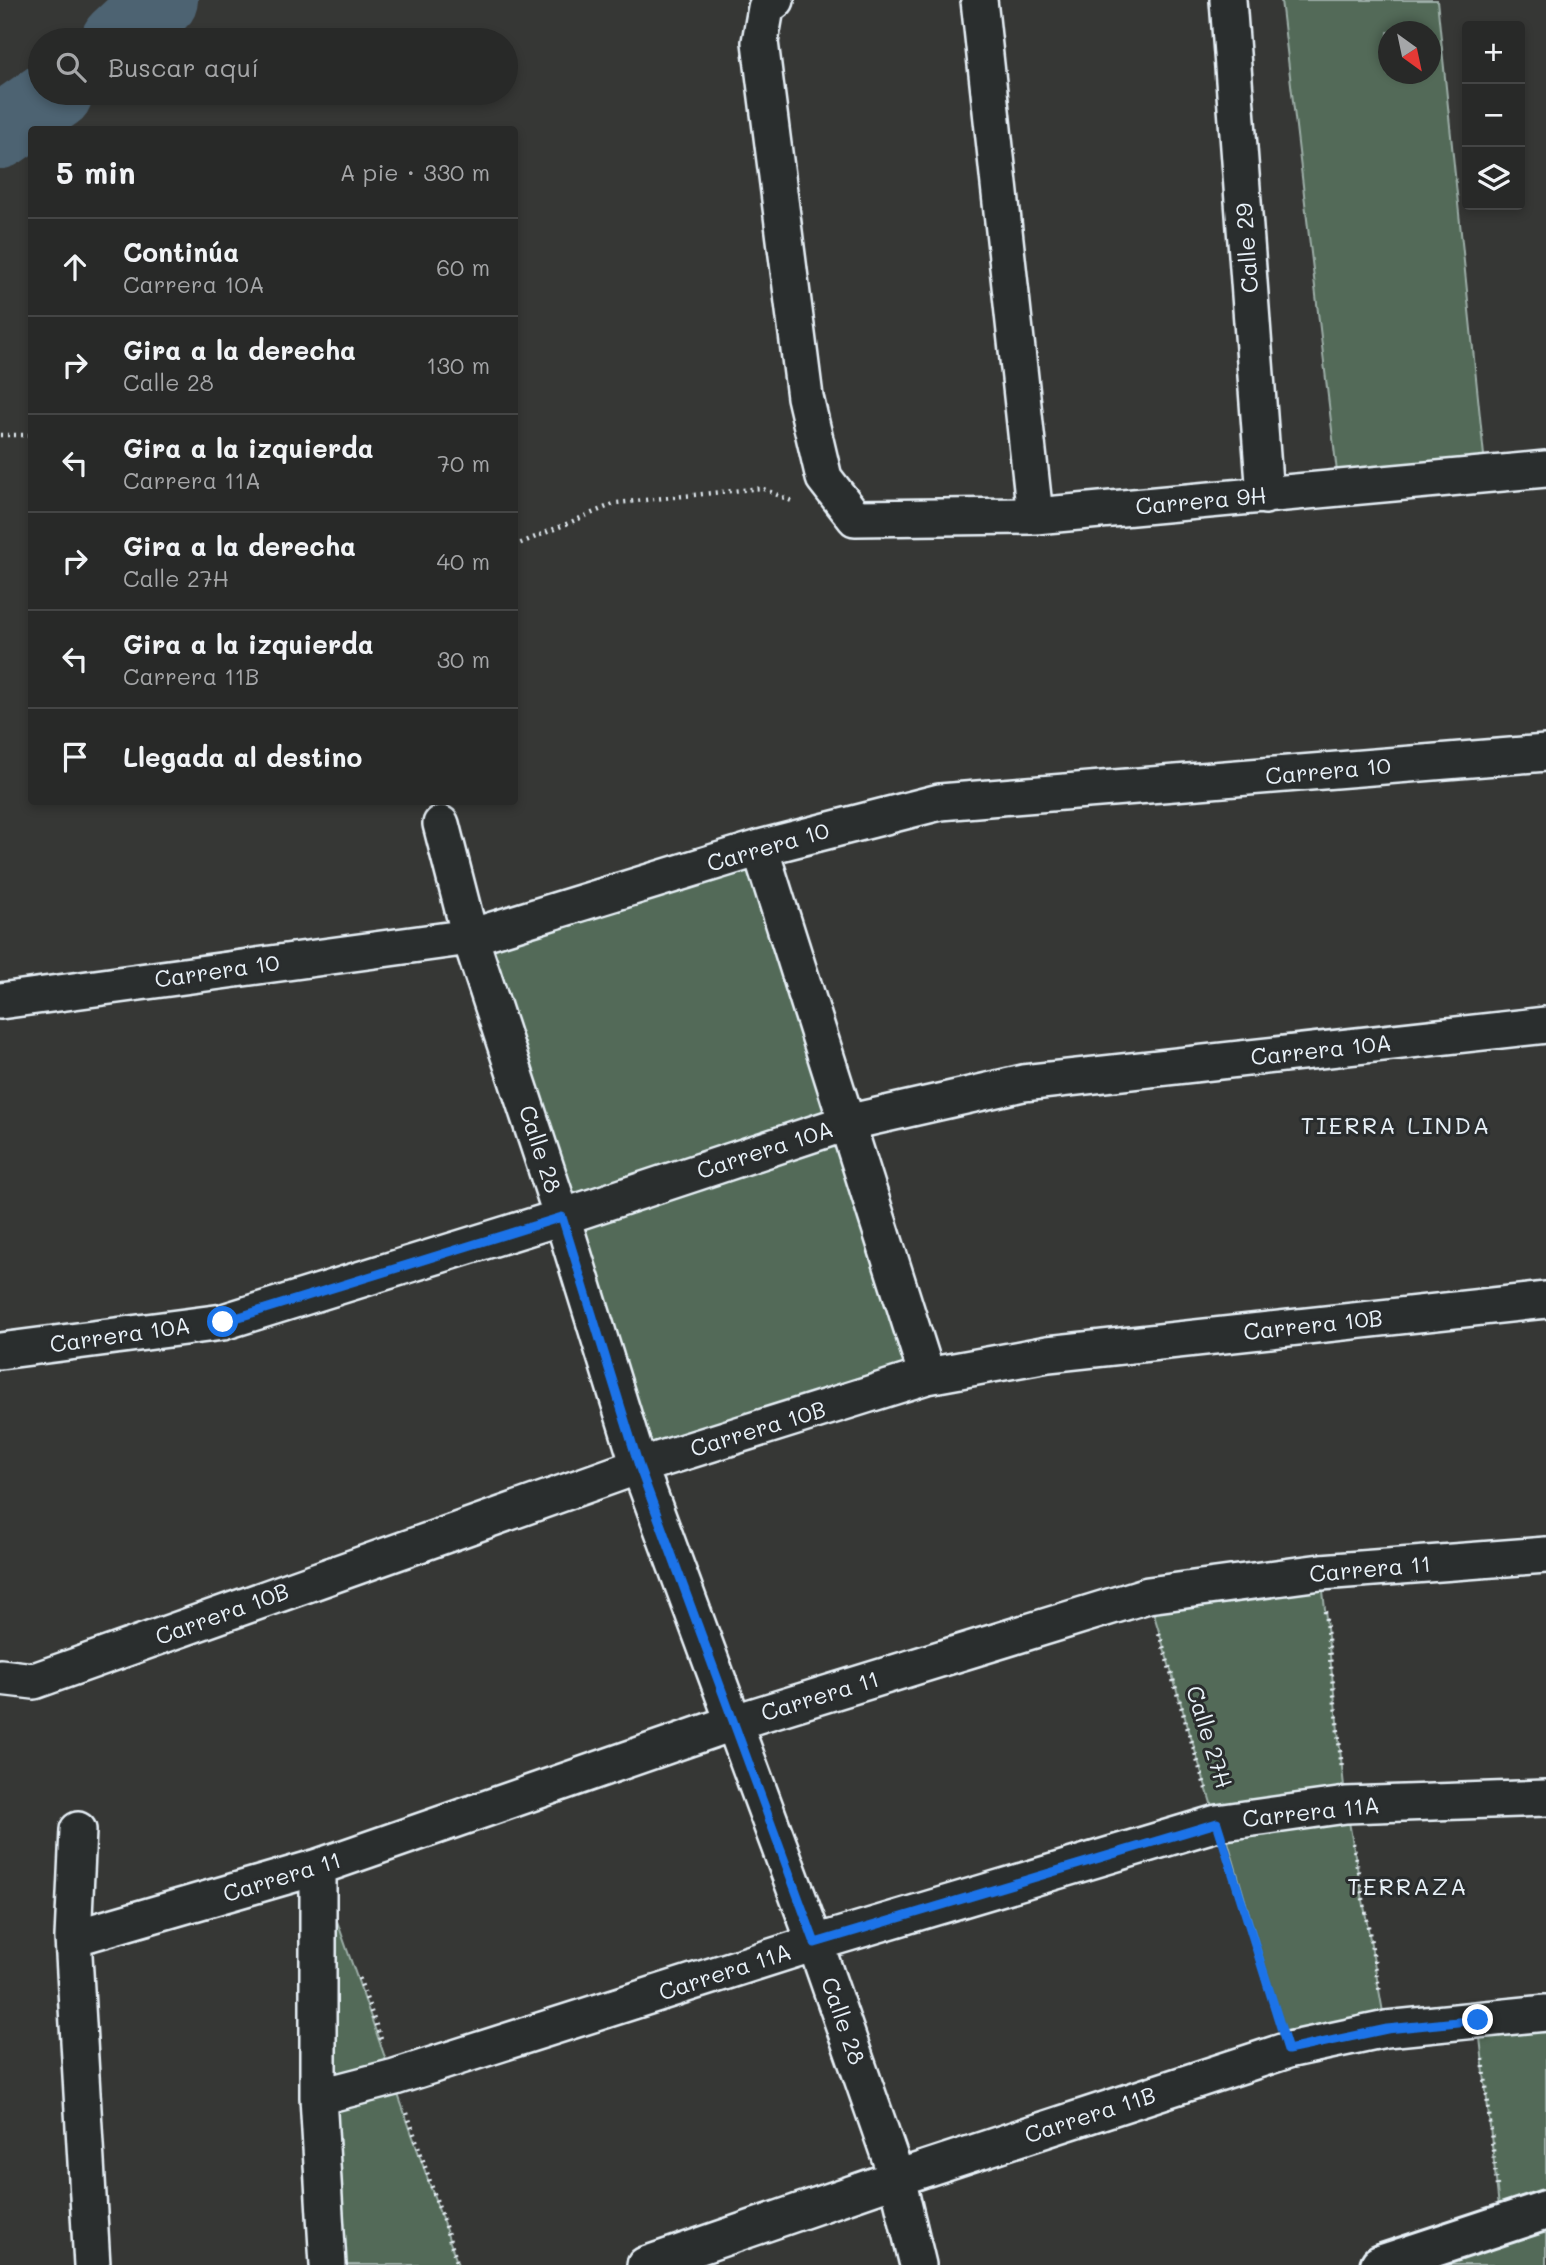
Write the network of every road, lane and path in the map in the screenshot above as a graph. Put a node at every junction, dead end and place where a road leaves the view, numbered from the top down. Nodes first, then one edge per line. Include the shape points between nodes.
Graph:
1 (979, 0) edge
2 (1228, 0) edge
3 (771, 4) edge
4 (0, 435) edge
5 (28, 435) edge
6 (1546, 469) edge
7 (1265, 496) junction
8 (1035, 516) junction
9 (855, 518) junction
10 (518, 544) edge
11 (1546, 753) edge
12 (441, 824) dead end
13 (760, 848) junction
14 (470, 937) junction
15 (0, 1001) edge
16 (1546, 1025) edge
17 (846, 1123) junction
18 (562, 1217) junction
19 (1546, 1300) edge
20 (0, 1351) edge
21 (928, 1377) junction
22 (639, 1466) junction
23 (1546, 1555) edge
24 (1147, 1595) junction
25 (0, 1677) edge
26 (735, 1722) junction
27 (1546, 1798) edge
28 (1217, 1823) junction
29 (78, 1830) dead end
30 (318, 1867) junction
31 (73, 1938) junction
32 (815, 1943) junction
33 (1546, 2013) edge
34 (1478, 2020) junction
35 (1288, 2050) junction
36 (318, 2097) junction
37 (897, 2178) junction
38 (1546, 2210) edge
39 (1502, 2225) junction
40 (92, 2265) edge
41 (328, 2265) edge
42 (645, 2265) edge
43 (918, 2265) edge
44 (1380, 2265) edge

1 - 8 street
2 - 7 street, Calle 29
3 - 9 street via 760,42 805,397 824,478
4 - 5 path
6 - 7 street, Carrera 9H
7 - 8 street, Carrera 9H
8 - 9 street, Carrera 9H
9 - 10 path via 814,510 761,488 616,503
11 - 13 street, Carrera 10 via 940,802
12 - 14 street, Calle 28
13 - 14 street, Carrera 10
13 - 17 street
14 - 15 street, Carrera 10
14 - 18 street, Calle 28
16 - 17 street, Carrera 10A via 1023,1083
17 - 18 street, Carrera 10A
17 - 21 street
18 - 20 street, Carrera 10A via 223,1322
18 - 22 street, Calle 28
19 - 21 street, Carrera 10B via 1048,1354
21 - 22 street, Carrera 10B
22 - 25 street, Carrera 10B via 34,1681
22 - 26 street, Calle 28
23 - 24 street, Carrera 11 via 1321,1572
24 - 26 street, Carrera 11
24 - 28 path, Calle 27H
26 - 30 street, Carrera 11
26 - 32 street, Calle 28
27 - 28 street, Carrera 11A via 1346,1805
28 - 32 street, Carrera 11A
28 - 35 path, Calle 27H
29 - 31 street
30 - 31 street, Carrera 11
30 - 36 street
31 - 40 street
32 - 36 street, Carrera 11A via 395,2077
32 - 37 street, Calle 28
33 - 34 street, Carrera 11B
34 - 35 street, Carrera 11B via 1387,2029
34 - 39 path
35 - 37 street, Carrera 11B
36 - 41 street
37 - 42 street, Carrera 11B
37 - 43 street, Calle 28
38 - 39 street
39 - 44 street

